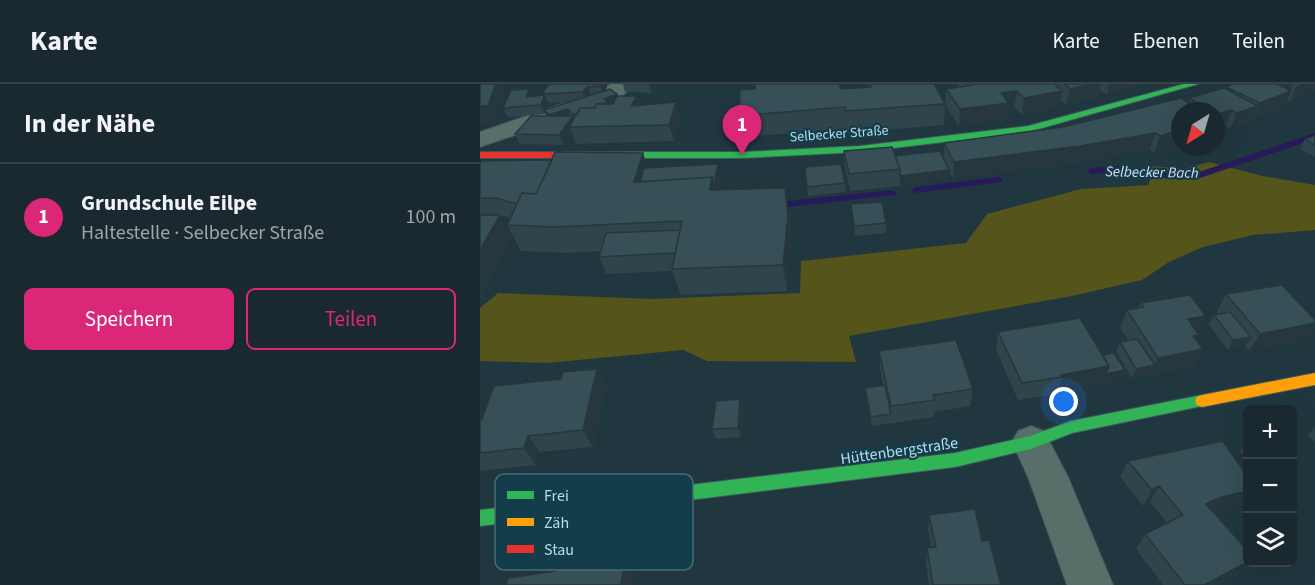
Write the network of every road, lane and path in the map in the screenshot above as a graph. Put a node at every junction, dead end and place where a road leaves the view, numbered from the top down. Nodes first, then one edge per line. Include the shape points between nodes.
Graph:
1 (625, 84) edge
2 (1194, 84) edge
3 (480, 140) edge
4 (480, 156) edge
5 (1315, 379) edge
6 (1031, 442) junction
7 (693, 492) edge
8 (495, 516) edge
9 (480, 518) edge
10 (1090, 585) edge

1 - 3 street via 610,95
2 - 4 main road, Selbecker Straße via 1028,129 860,149 742,155
5 - 6 main road, Hüttenbergstraße via 1071,427
6 - 7 main road, Hüttenbergstraße via 955,460
6 - 10 street
8 - 9 main road, Hüttenbergstraße

